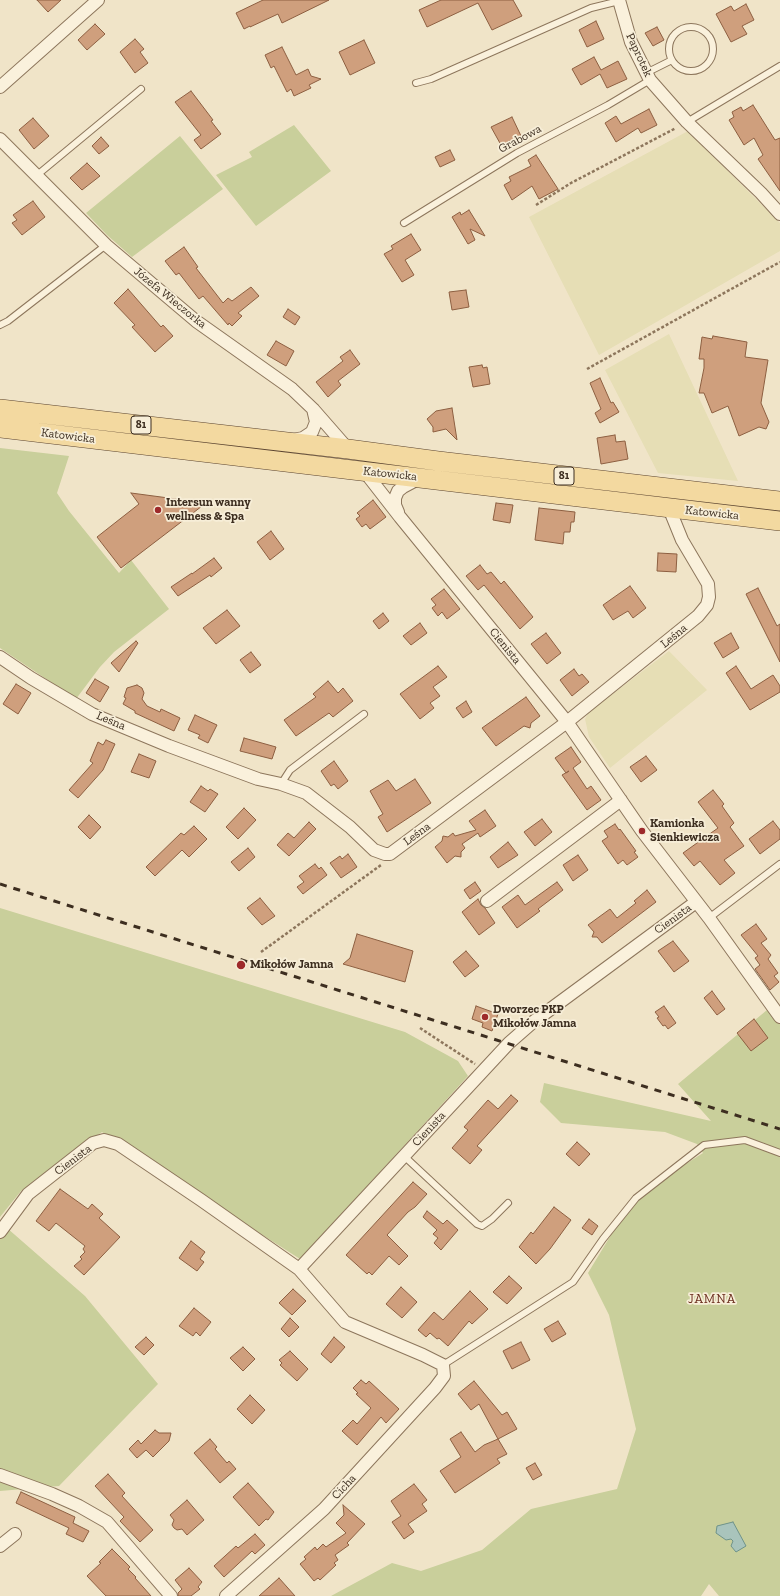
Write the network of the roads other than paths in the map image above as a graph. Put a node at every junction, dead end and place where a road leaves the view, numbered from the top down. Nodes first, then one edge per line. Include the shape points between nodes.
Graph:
1 (98, 0) edge
2 (619, 0) edge
3 (672, 60) junction
4 (780, 66) edge
5 (648, 76) junction
6 (416, 82) dead end
7 (0, 87) edge
8 (141, 89) dead end
9 (687, 122) junction
10 (0, 139) edge
11 (36, 176) junction
12 (780, 214) edge
13 (404, 223) dead end
14 (106, 245) junction
15 (0, 325) edge
16 (0, 409) edge
17 (314, 409) junction
18 (0, 428) edge
19 (282, 442) junction
20 (348, 449) junction
21 (365, 472) junction
22 (421, 478) junction
23 (780, 501) edge
24 (669, 508) junction
25 (400, 517) junction
26 (780, 521) edge
27 (0, 656) edge
28 (364, 714) dead end
29 (567, 722) junction
30 (281, 784) junction
31 (622, 800) junction
32 (780, 864) edge
33 (487, 901) dead end
34 (696, 902) junction
35 (709, 918) junction
36 (780, 1017) edge
37 (780, 1153) edge
38 (404, 1156) junction
39 (508, 1203) dead end
40 (0, 1232) edge
41 (299, 1269) junction
42 (443, 1365) junction
43 (0, 1475) edge
44 (15, 1534) dead end
45 (0, 1546) edge
46 (171, 1596) edge
47 (226, 1596) edge

1 - 7 street
2 - 5 street, Paprotek via 631,42
2 - 6 lane via 591,8 431,79
3 - 3 lane via 678,67 687,71 696,71 704,67 713,52 709,37 696,28 679,31 673,36 670,44
3 - 5 lane, Grabowa
4 - 9 lane
5 - 9 street, Paprotek
5 - 13 lane, Grabowa via 608,105 498,164
8 - 11 lane
9 - 12 street, Paprotek via 761,192
10 - 11 street, Józefa Wieczorka
11 - 14 street, Józefa Wieczorka
14 - 15 lane
14 - 17 street, Józefa Wieczorka via 196,320
16 - 19 main road, Katowicka / 81
17 - 19 street via 316,422 312,432 303,438
17 - 20 street, Józefa Wieczorka
18 - 21 main road, Katowicka / 81
19 - 20 main road, Katowicka / 81
20 - 23 main road, Katowicka / 81
21 - 22 main road, Katowicka / 81
21 - 25 street, Cienista
22 - 24 main road, Katowicka / 81
22 - 25 street via 398,491 395,505
24 - 26 main road, Katowicka / 81
24 - 29 street, Leśna via 682,540 708,584 707,605 698,616
25 - 29 street, Cienista
27 - 30 street, Leśna via 31,678 92,714 258,779
28 - 30 lane via 290,770
29 - 30 street, Leśna via 390,854 374,850 306,793
29 - 31 street, Cienista
31 - 33 street
31 - 34 street, Cienista via 642,831
32 - 35 lane
34 - 35 street
34 - 38 street, Cienista via 533,1022 509,1044
35 - 36 street
37 - 42 lane via 745,1140 704,1144 636,1198 573,1282
38 - 39 lane via 476,1224 482,1226
38 - 41 street, Cienista
40 - 41 street, Cienista via 28,1194 93,1144 104,1140 118,1144
41 - 42 street, Cienista via 345,1322
42 - 47 street, Cicha via 444,1376 435,1388 324,1509
43 - 46 street via 52,1494 107,1522
44 - 45 street

